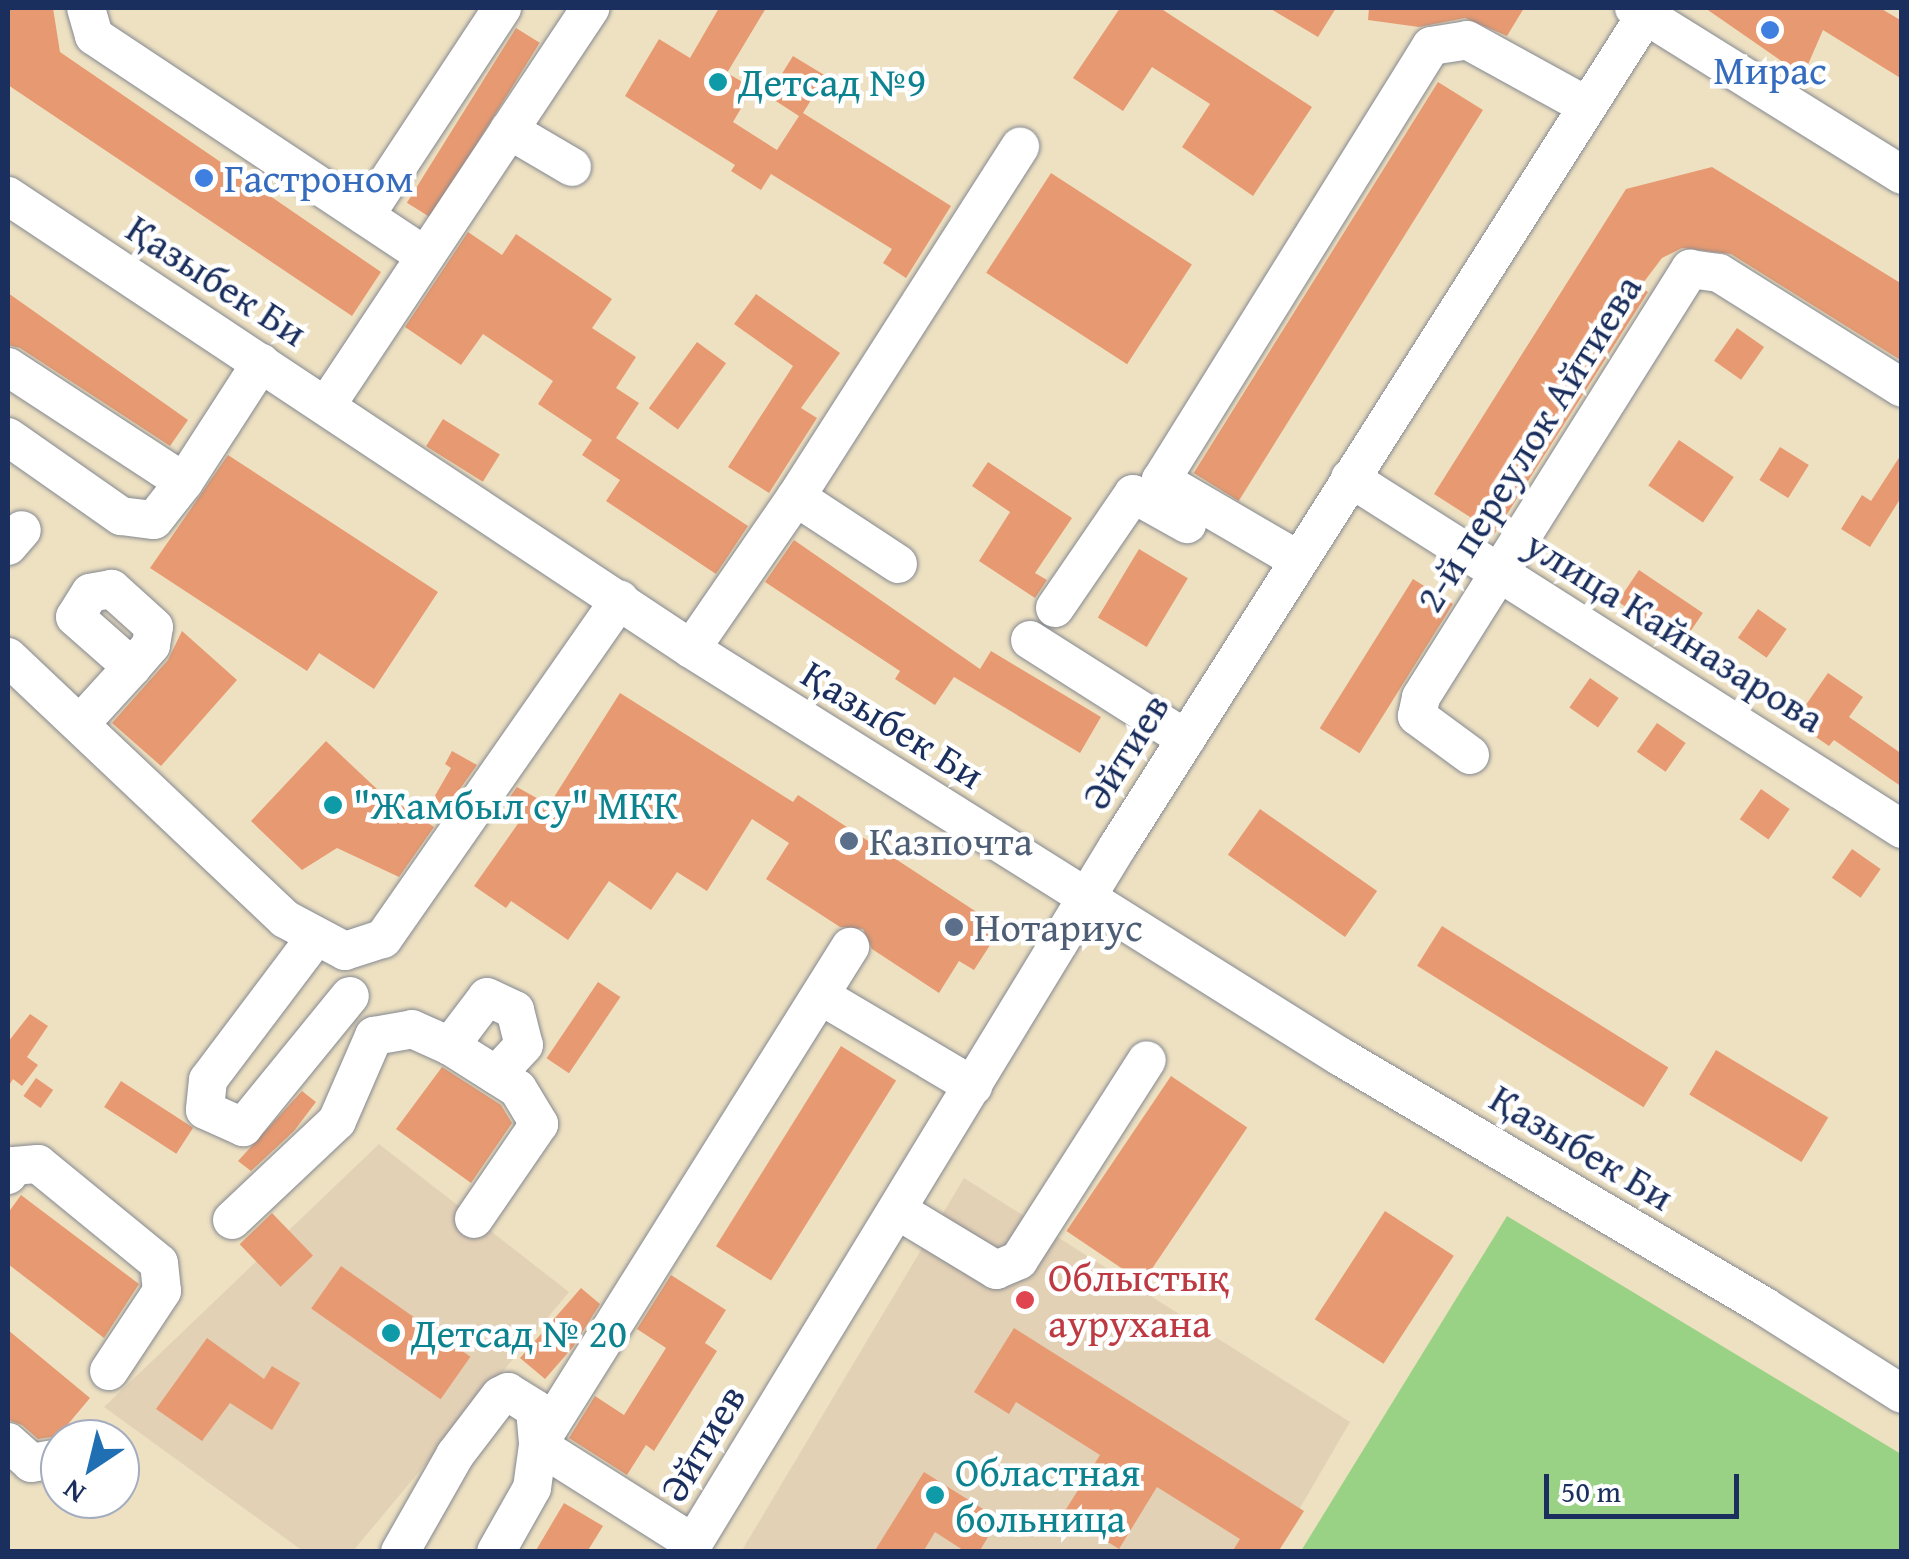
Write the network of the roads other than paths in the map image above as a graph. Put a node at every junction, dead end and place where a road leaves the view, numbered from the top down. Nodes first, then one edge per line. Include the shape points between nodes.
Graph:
1 (86, 8) edge
2 (502, 8) edge
3 (590, 8) edge
4 (1643, 10) edge
5 (1587, 106) junction
6 (509, 130) junction
7 (1020, 146) dead end
8 (572, 167) dead end
9 (1902, 175) edge
10 (8, 196) edge
11 (365, 216) junction
12 (425, 256) junction
13 (261, 363) junction
14 (8, 367) edge
15 (1902, 388) edge
16 (326, 406) junction
17 (8, 437) edge
18 (1350, 478) junction
19 (184, 482) junction
20 (796, 496) junction
21 (898, 564) dead end
22 (1292, 569) junction
23 (1502, 574) junction
24 (620, 599) junction
25 (1055, 608) dead end
26 (1030, 640) dead end
27 (691, 649) junction
28 (8, 657) edge
29 (132, 667) dead end
30 (80, 724) junction
31 (1186, 739) junction
32 (1470, 755) dead end
33 (1902, 829) edge
34 (1087, 900) junction
35 (330, 945) junction
36 (850, 947) dead end
37 (350, 996) junction
38 (820, 996) junction
39 (251, 1027) junction
40 (374, 1036) junction
41 (450, 1046) junction
42 (311, 1048) junction
43 (1147, 1060) dead end
44 (496, 1075) junction
45 (974, 1086) junction
46 (8, 1175) edge
47 (897, 1210) junction
48 (474, 1218) dead end
49 (232, 1220) dead end
50 (109, 1371) dead end
51 (1902, 1394) edge
52 (8, 1442) edge
53 (538, 1445) junction
54 (40, 1461) edge
55 (691, 1547) edge
56 (400, 1552) edge
57 (496, 1552) edge

1 - 11 street via 94,36
2 - 11 street
3 - 6 street
4 - 5 street, Әйтиев
4 - 9 street
5 - 18 street, Әйтиев
5 - 22 street via 1467,40 1432,46 1161,480
6 - 8 street
6 - 12 street
7 - 20 street
10 - 13 street, Қазыбек Би
11 - 12 street
12 - 16 street
13 - 16 street, Қазыбек Би
13 - 19 street
14 - 19 street
15 - 23 street, 2-й переулок Айтиева via 1718,273 1690,269
16 - 24 street, Қазыбек Би
17 - 19 street via 121,516 154,520
18 - 22 street, Әйтиев
18 - 23 street, улица Кайназарова
20 - 21 street
20 - 27 street
22 - 25 street via 1132,494
22 - 31 street, Әйтиев
23 - 32 street, 2-й переулок Айтиева via 1420,697 1417,716
23 - 33 street, улица Кайназарова
24 - 27 street, Қазыбек Би
24 - 35 street via 383,939
26 - 31 street
27 - 34 street, Қазыбек Би
28 - 30 street
29 - 30 street
30 - 35 street via 284,920
31 - 34 street, Әйтиев
34 - 45 street, Әйтиев
34 - 51 street, Қазыбек Би
35 - 37 street
35 - 39 street
36 - 38 street
37 - 40 street
37 - 42 street
38 - 45 street
38 - 53 street
39 - 42 street
39 - 42 street via 208,1080 205,1110 243,1127
40 - 41 street via 412,1029
40 - 49 street via 338,1121
41 - 44 street
41 - 44 street via 487,996 515,1010 524,1045
43 - 47 street via 1020,1260 996,1270
44 - 48 street via 518,1089 539,1124
45 - 47 street, Әйтиев
46 - 50 street via 14,1166 38,1164 159,1263 162,1291
47 - 55 street, Әйтиев
52 - 54 street via 31,1463
53 - 55 street
53 - 56 street via 535,1408 508,1392 500,1396 455,1455
53 - 57 street via 532,1488

